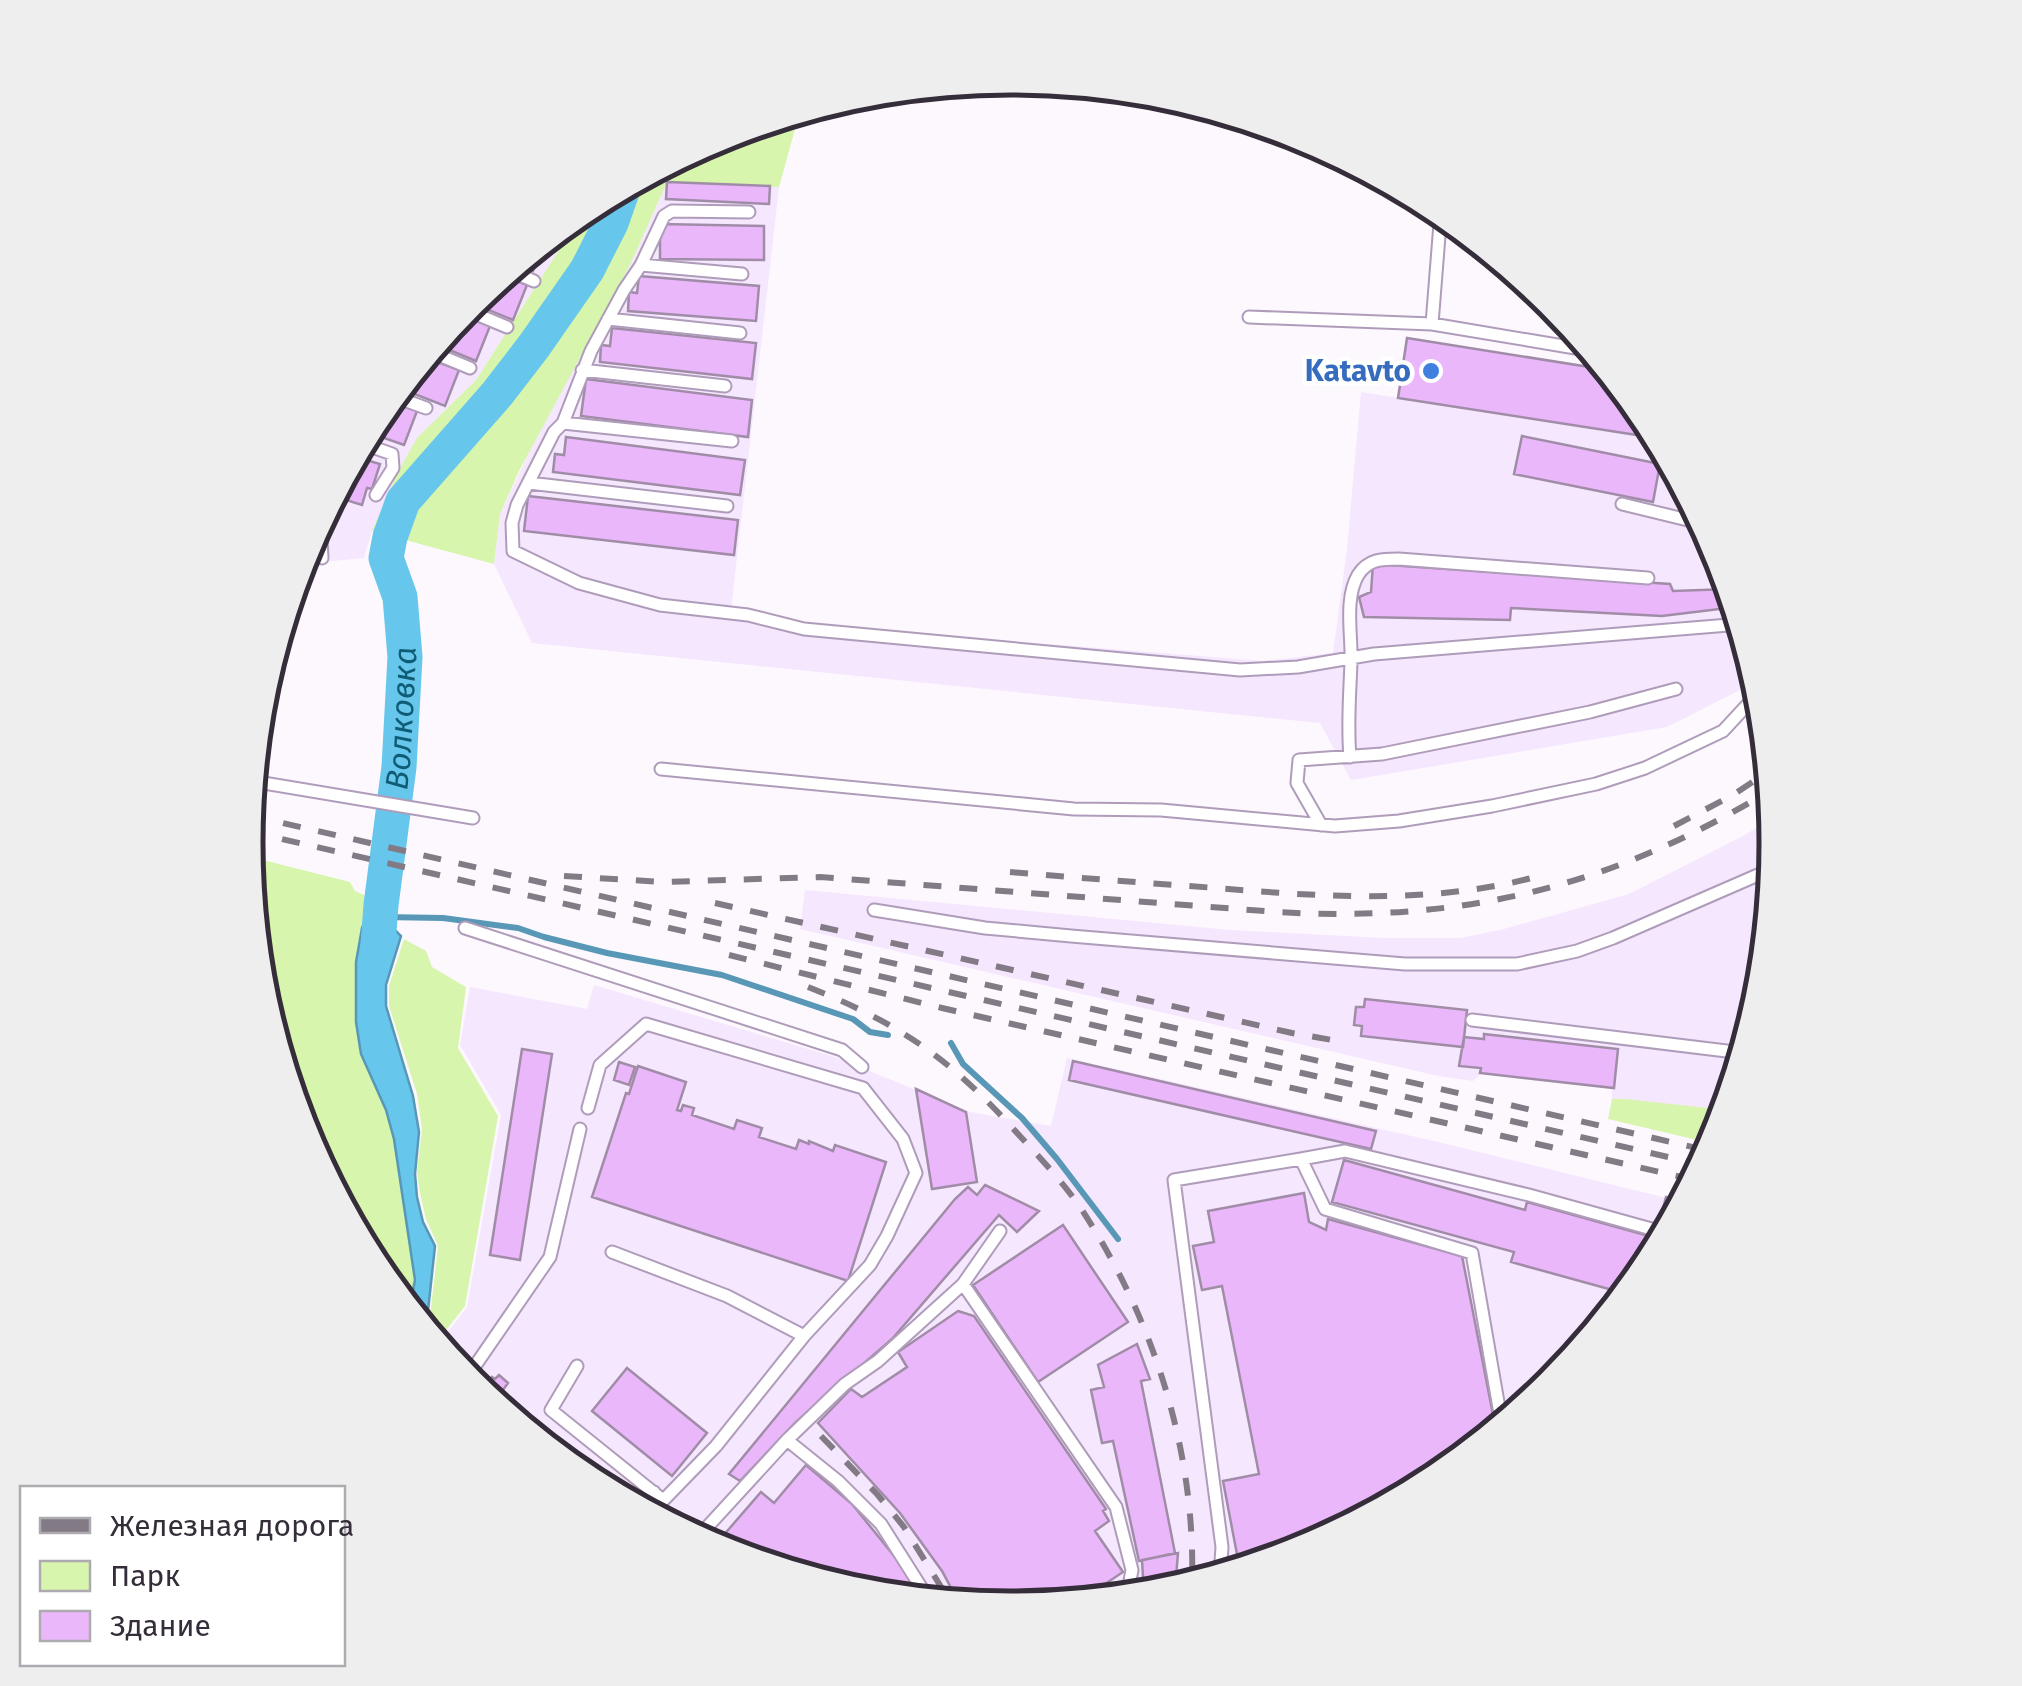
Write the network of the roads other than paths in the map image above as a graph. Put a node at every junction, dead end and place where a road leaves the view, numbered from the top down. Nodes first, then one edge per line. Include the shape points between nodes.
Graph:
1 (749, 212) dead end
2 (1439, 230) edge
3 (641, 266) junction
4 (742, 274) dead end
5 (523, 277) edge
6 (534, 281) dead end
7 (480, 316) edge
8 (1249, 317) dead end
9 (608, 319) junction
10 (1432, 324) junction
11 (507, 327) dead end
12 (740, 333) dead end
13 (1570, 347) edge
14 (443, 357) edge
15 (470, 368) dead end
16 (582, 370) junction
17 (725, 386) dead end
18 (408, 402) edge
19 (426, 408) dead end
20 (563, 423) junction
21 (732, 441) dead end
22 (376, 448) edge
23 (528, 483) junction
24 (376, 495) dead end
25 (1622, 504) dead end
26 (727, 506) dead end
27 (1685, 519) edge
28 (322, 553) edge
29 (322, 558) dead end
30 (1648, 578) dead end
31 (1726, 625) edge
32 (1351, 660) junction
33 (1676, 690) dead end
34 (1746, 705) edge
35 (1350, 756) junction
36 (661, 769) dead end
37 (266, 783) edge
38 (473, 818) dead end
39 (1321, 824) junction
40 (1758, 875) edge
41 (874, 910) dead end
42 (465, 928) dead end
43 (1472, 1020) dead end
44 (1729, 1051) edge
45 (862, 1067) dead end
46 (588, 1108) dead end
47 (580, 1130) dead end
48 (1301, 1159) junction
49 (1652, 1229) edge
50 (1000, 1231) dead end
51 (612, 1252) dead end
52 (963, 1284) junction
53 (804, 1336) junction
54 (476, 1365) edge
55 (577, 1366) dead end
56 (1499, 1409) edge
57 (787, 1440) junction
58 (659, 1496) junction
59 (653, 1500) edge
60 (656, 1501) edge
61 (708, 1526) edge
62 (1220, 1561) edge
63 (1130, 1582) edge
64 (920, 1586) edge

1 - 3 lane via 672,211
2 - 10 lane
3 - 4 lane
3 - 9 lane
5 - 6 lane
7 - 11 lane
8 - 10 lane
9 - 12 lane
9 - 16 lane
10 - 13 lane
14 - 15 lane
16 - 17 lane
16 - 20 lane
18 - 19 lane
20 - 21 lane
20 - 23 lane
22 - 24 lane via 392,454 393,468
23 - 26 lane
23 - 32 lane via 512,523 513,552 578,583 660,605 804,628 1240,670
25 - 27 lane
28 - 29 lane
30 - 32 lane via 1376,559 1356,577
31 - 32 lane
32 - 35 lane
33 - 35 lane via 1475,736
34 - 39 lane via 1722,730 1596,784 1399,821
35 - 39 lane via 1300,760 1297,783
36 - 39 lane via 1074,809
37 - 38 lane
40 - 41 lane via 1576,951 1517,964 1405,964 984,928
42 - 45 lane via 842,1050
43 - 44 lane
46 - 53 lane via 600,1065 646,1024 863,1088 902,1139 916,1173 870,1265
47 - 54 lane via 550,1257
48 - 49 lane via 1345,1151
48 - 56 lane via 1325,1209 1472,1253
48 - 62 lane via 1174,1180
50 - 52 lane
51 - 53 lane via 727,1296
52 - 57 lane
52 - 63 lane via 1116,1507
53 - 58 lane via 716,1446
55 - 58 lane via 551,1410
57 - 61 lane
57 - 64 lane via 882,1524
58 - 59 lane
58 - 60 lane

